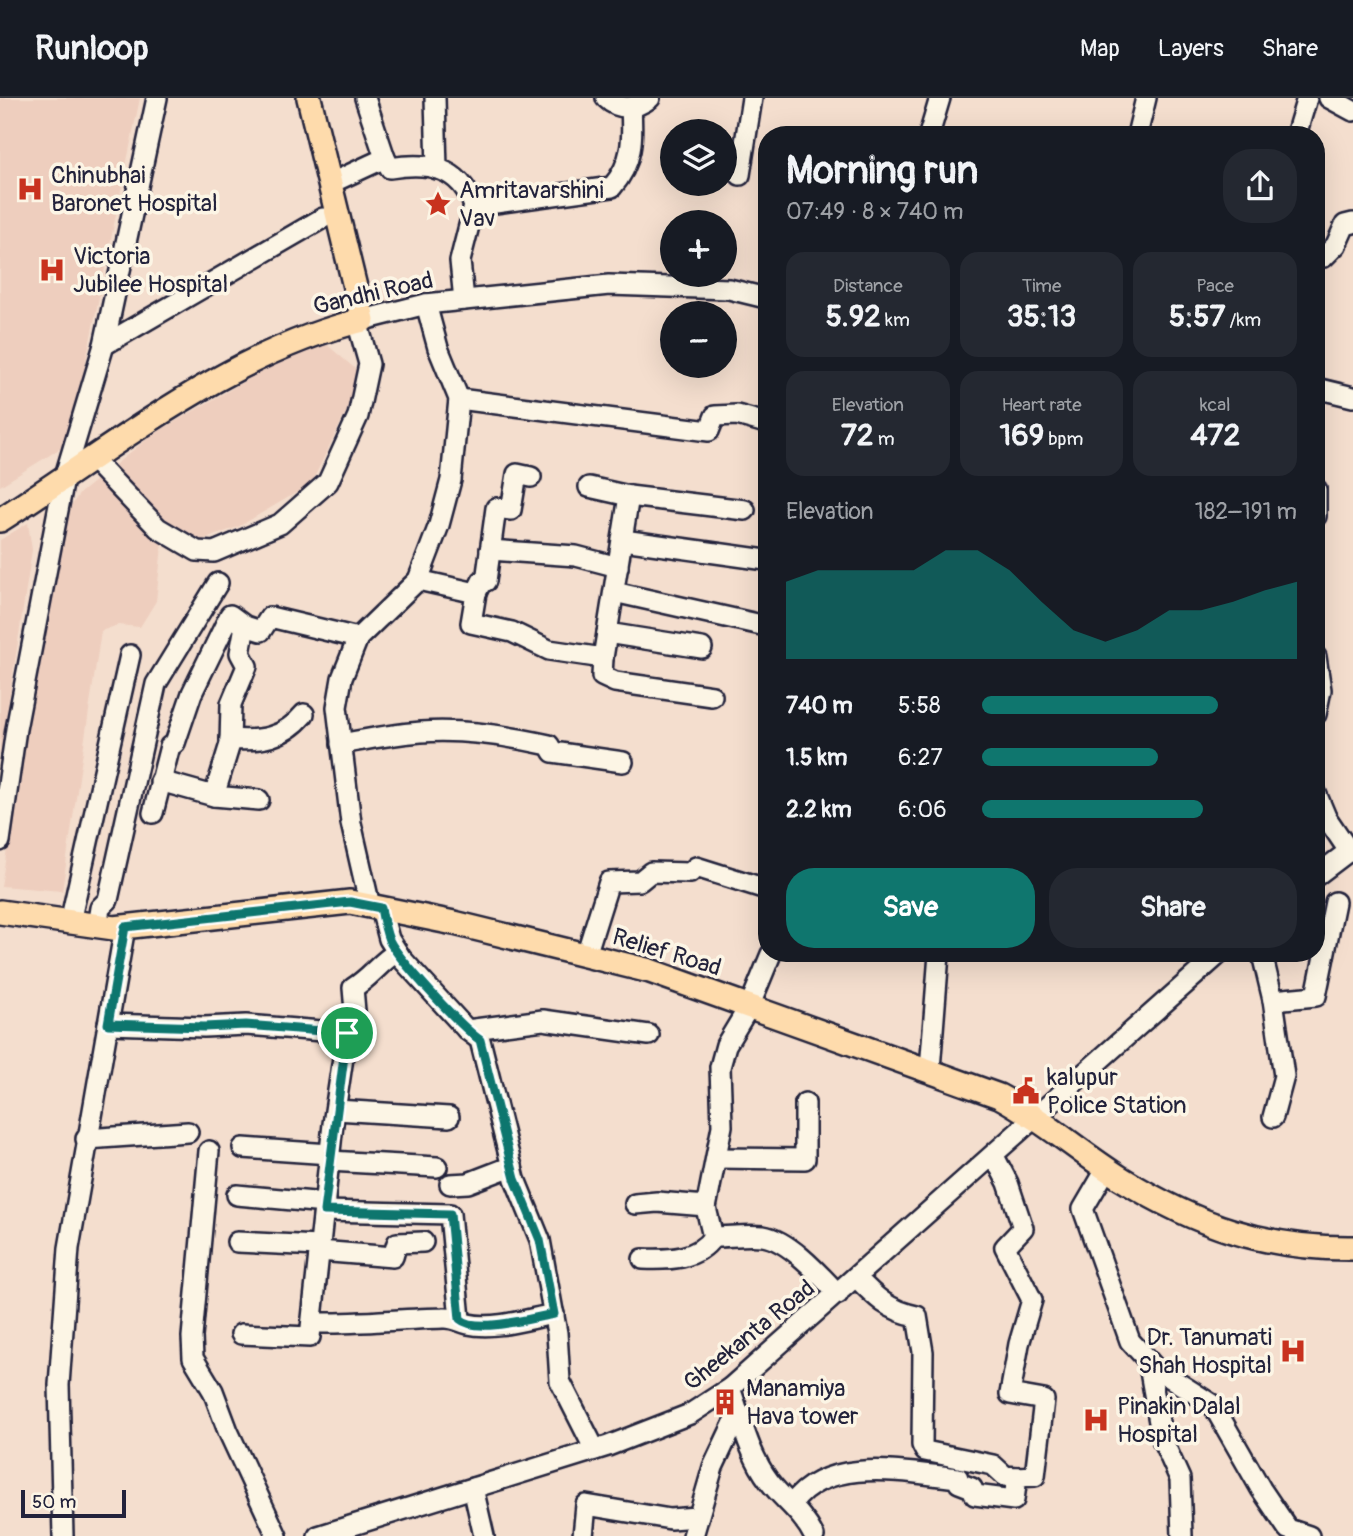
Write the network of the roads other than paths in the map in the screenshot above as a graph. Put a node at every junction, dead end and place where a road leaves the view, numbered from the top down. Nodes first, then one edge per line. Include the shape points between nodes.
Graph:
1 (157, 98) edge
2 (293, 98) edge
3 (309, 98) edge
4 (365, 98) edge
5 (435, 98) edge
6 (606, 98) edge
7 (650, 98) edge
8 (752, 98) edge
9 (940, 98) edge
10 (1146, 98) edge
11 (1307, 98) edge
12 (1329, 98) edge
13 (631, 108) junction
14 (1353, 111) edge
15 (935, 126) edge
16 (1139, 126) edge
17 (1299, 126) edge
18 (385, 158) junction
19 (437, 169) junction
20 (740, 175) dead end
21 (329, 184) junction
22 (474, 206) junction
23 (323, 218) junction
24 (1353, 223) edge
25 (1325, 256) edge
26 (758, 296) edge
27 (464, 300) junction
28 (426, 304) junction
29 (356, 321) junction
30 (104, 345) junction
31 (1325, 390) edge
32 (1353, 397) edge
33 (459, 399) junction
34 (758, 421) edge
35 (93, 460) junction
36 (531, 477) dead end
37 (64, 479) junction
38 (589, 487) dead end
39 (629, 496) junction
40 (745, 510) dead end
41 (0, 520) edge
42 (623, 540) junction
43 (491, 551) junction
44 (758, 559) edge
45 (618, 567) junction
46 (418, 580) junction
47 (218, 583) dead end
48 (614, 592) junction
49 (476, 593) junction
50 (758, 624) edge
51 (245, 626) junction
52 (607, 633) junction
53 (358, 638) junction
54 (702, 648) dead end
55 (130, 655) dead end
56 (603, 658) junction
57 (712, 696) dead end
58 (304, 714) dead end
59 (230, 739) junction
60 (341, 744) junction
61 (623, 762) dead end
62 (160, 781) junction
63 (214, 796) junction
64 (259, 800) dead end
65 (153, 813) dead end
66 (1325, 815) edge
67 (0, 841) edge
68 (1351, 849) edge
69 (1325, 869) edge
70 (758, 886) edge
71 (1335, 902) dead end
72 (375, 907) junction
73 (0, 912) edge
74 (70, 922) junction
75 (97, 926) junction
76 (125, 927) junction
77 (1325, 951) edge
78 (397, 952) junction
79 (586, 955) junction
80 (768, 962) edge
81 (938, 962) edge
82 (1210, 962) edge
83 (1264, 962) edge
84 (1323, 962) edge
85 (1273, 1000) junction
86 (750, 1005) junction
87 (108, 1024) junction
88 (467, 1030) junction
89 (347, 1033) junction
90 (649, 1035) dead end
91 (930, 1069) junction
92 (805, 1103) dead end
93 (335, 1110) junction
94 (1037, 1116) junction
95 (449, 1117) dead end
96 (1273, 1117) dead end
97 (188, 1132) dead end
98 (86, 1139) junction
99 (243, 1148) dead end
100 (209, 1151) dead end
101 (994, 1156) junction
102 (330, 1158) junction
103 (716, 1158) junction
104 (512, 1166) junction
105 (437, 1167) dead end
106 (1107, 1168) junction
107 (450, 1185) dead end
108 (237, 1195) dead end
109 (635, 1204) dead end
110 (706, 1206) junction
111 (324, 1207) junction
112 (713, 1237) junction
113 (237, 1242) dead end
114 (424, 1242) dead end
115 (1353, 1248) edge
116 (319, 1249) junction
117 (643, 1259) dead end
118 (856, 1278) junction
119 (838, 1294) junction
120 (554, 1314) junction
121 (460, 1319) junction
122 (313, 1322) junction
123 (241, 1334) dead end
124 (1148, 1360) junction
125 (730, 1388) junction
126 (739, 1412) junction
127 (595, 1450) junction
128 (1017, 1477) junction
129 (473, 1488) junction
130 (793, 1503) junction
131 (695, 1526) edge
132 (63, 1536) edge
133 (277, 1536) edge
134 (318, 1536) edge
135 (484, 1536) edge
136 (583, 1536) edge
137 (814, 1536) edge
138 (1182, 1536) edge
139 (1309, 1536) edge

1 - 30 street
2 - 23 main road
3 - 21 main road
4 - 18 street
5 - 19 street
6 - 13 street via 614,106
7 - 13 street
8 - 20 street
9 - 15 street
10 - 16 street
11 - 17 street
12 - 14 street
13 - 22 street via 633,139 626,172 612,187
18 - 19 street via 390,168 414,164
18 - 21 street
19 - 22 street via 464,185
21 - 29 main road
22 - 27 street via 460,261
23 - 29 main road
23 - 30 street
24 - 25 street via 1341,230 1336,245
26 - 27 street, Gandhi Road via 729,289 609,285
27 - 28 street, Gandhi Road
28 - 29 street, Gandhi Road
28 - 33 street
29 - 35 main road, Gandhi Road via 316,331 197,391
29 - 35 street via 369,364 358,416 328,482 280,524 214,552 197,551 158,528
30 - 37 street
31 - 32 street
33 - 34 street via 709,431 715,416
33 - 46 street via 451,480
35 - 37 main road, Gandhi Road
36 - 43 street via 516,474 512,510 496,508
37 - 41 main road, Gandhi Road
37 - 67 street via 16,729
38 - 39 street
39 - 40 street
39 - 42 street
42 - 44 street
42 - 45 street
43 - 45 street via 576,556
43 - 49 street via 485,581
45 - 48 street
46 - 49 street
46 - 53 street
47 - 75 street via 156,684 108,900 100,908
48 - 50 street
48 - 52 street
49 - 56 street via 471,623 512,632 549,650
51 - 53 street via 261,631 270,617
51 - 59 street via 240,653 247,666 231,704
51 - 62 street via 230,615 184,711
52 - 54 street
52 - 56 street
53 - 60 street via 342,678 337,707
55 - 74 street
56 - 57 street via 602,676 615,682
58 - 59 street via 280,735 256,742
59 - 63 street
60 - 61 street via 423,731 457,733 510,737 549,745 553,752
60 - 72 street via 351,823
62 - 63 street
62 - 65 street
63 - 64 street
66 - 68 street
68 - 69 street
70 - 79 street via 696,867 690,873 651,872 640,881 609,883
71 - 77 street
72 - 76 main road, Relief Road via 337,903
72 - 78 street
72 - 79 main road, Relief Road
73 - 74 main road, Relief Road
74 - 75 main road, Relief Road
75 - 76 main road, Relief Road
76 - 87 street
78 - 88 street
78 - 89 street via 353,988 355,1011
79 - 86 main road, Relief Road
80 - 86 street
81 - 91 street
82 - 94 street, Gheekanta Road
83 - 85 street
84 - 85 street via 1316,996
85 - 96 street via 1284,1076
86 - 91 main road, Relief Road
86 - 103 street via 726,1045 720,1068 724,1109
87 - 89 street via 246,1025
87 - 98 street
88 - 90 street via 543,1020
88 - 104 street via 480,1040
89 - 93 street
91 - 94 main road, Relief Road
92 - 103 street via 805,1159
93 - 95 street
93 - 102 street
94 - 101 street, Gheekanta Road
94 - 106 main road, Relief Road
97 - 98 street
98 - 132 street via 69,1248 59,1385
99 - 102 street
100 - 133 street via 193,1358 213,1391
101 - 118 street, Gheekanta Road
101 - 128 street via 1023,1228 1005,1247 1032,1300 1018,1344 1010,1394 1044,1400 1035,1476
102 - 105 street
102 - 111 street
103 - 110 street
104 - 107 street
104 - 120 street via 540,1240
106 - 115 main road, Relief Road via 1188,1217 1257,1241
106 - 124 street via 1083,1209 1130,1341
108 - 111 street
109 - 110 street
110 - 112 street
111 - 116 street
111 - 121 street via 450,1214
112 - 117 street via 704,1250
112 - 119 street via 765,1236 779,1242 807,1261
113 - 116 street
114 - 116 street via 397,1243 393,1257
116 - 122 street
118 - 119 street, Gheekanta Road
118 - 128 street via 895,1312 917,1316 923,1352 925,1451 993,1465 1005,1476
119 - 125 street, Gheekanta Road
120 - 121 street via 486,1325 465,1324
120 - 127 street via 560,1381
121 - 122 street
122 - 123 street via 310,1337
124 - 138 street via 1162,1439 1180,1479
124 - 139 street via 1213,1405 1288,1529
125 - 126 street
125 - 127 street, Gheekanta Road via 691,1414
126 - 130 street via 768,1480
126 - 131 street via 713,1467
127 - 129 street, Gheekanta Road
128 - 130 street via 1014,1500 975,1495 958,1478 857,1472 829,1478 799,1494
129 - 134 street, Gheekanta Road
129 - 135 street
130 - 137 street
131 - 136 street via 586,1505

